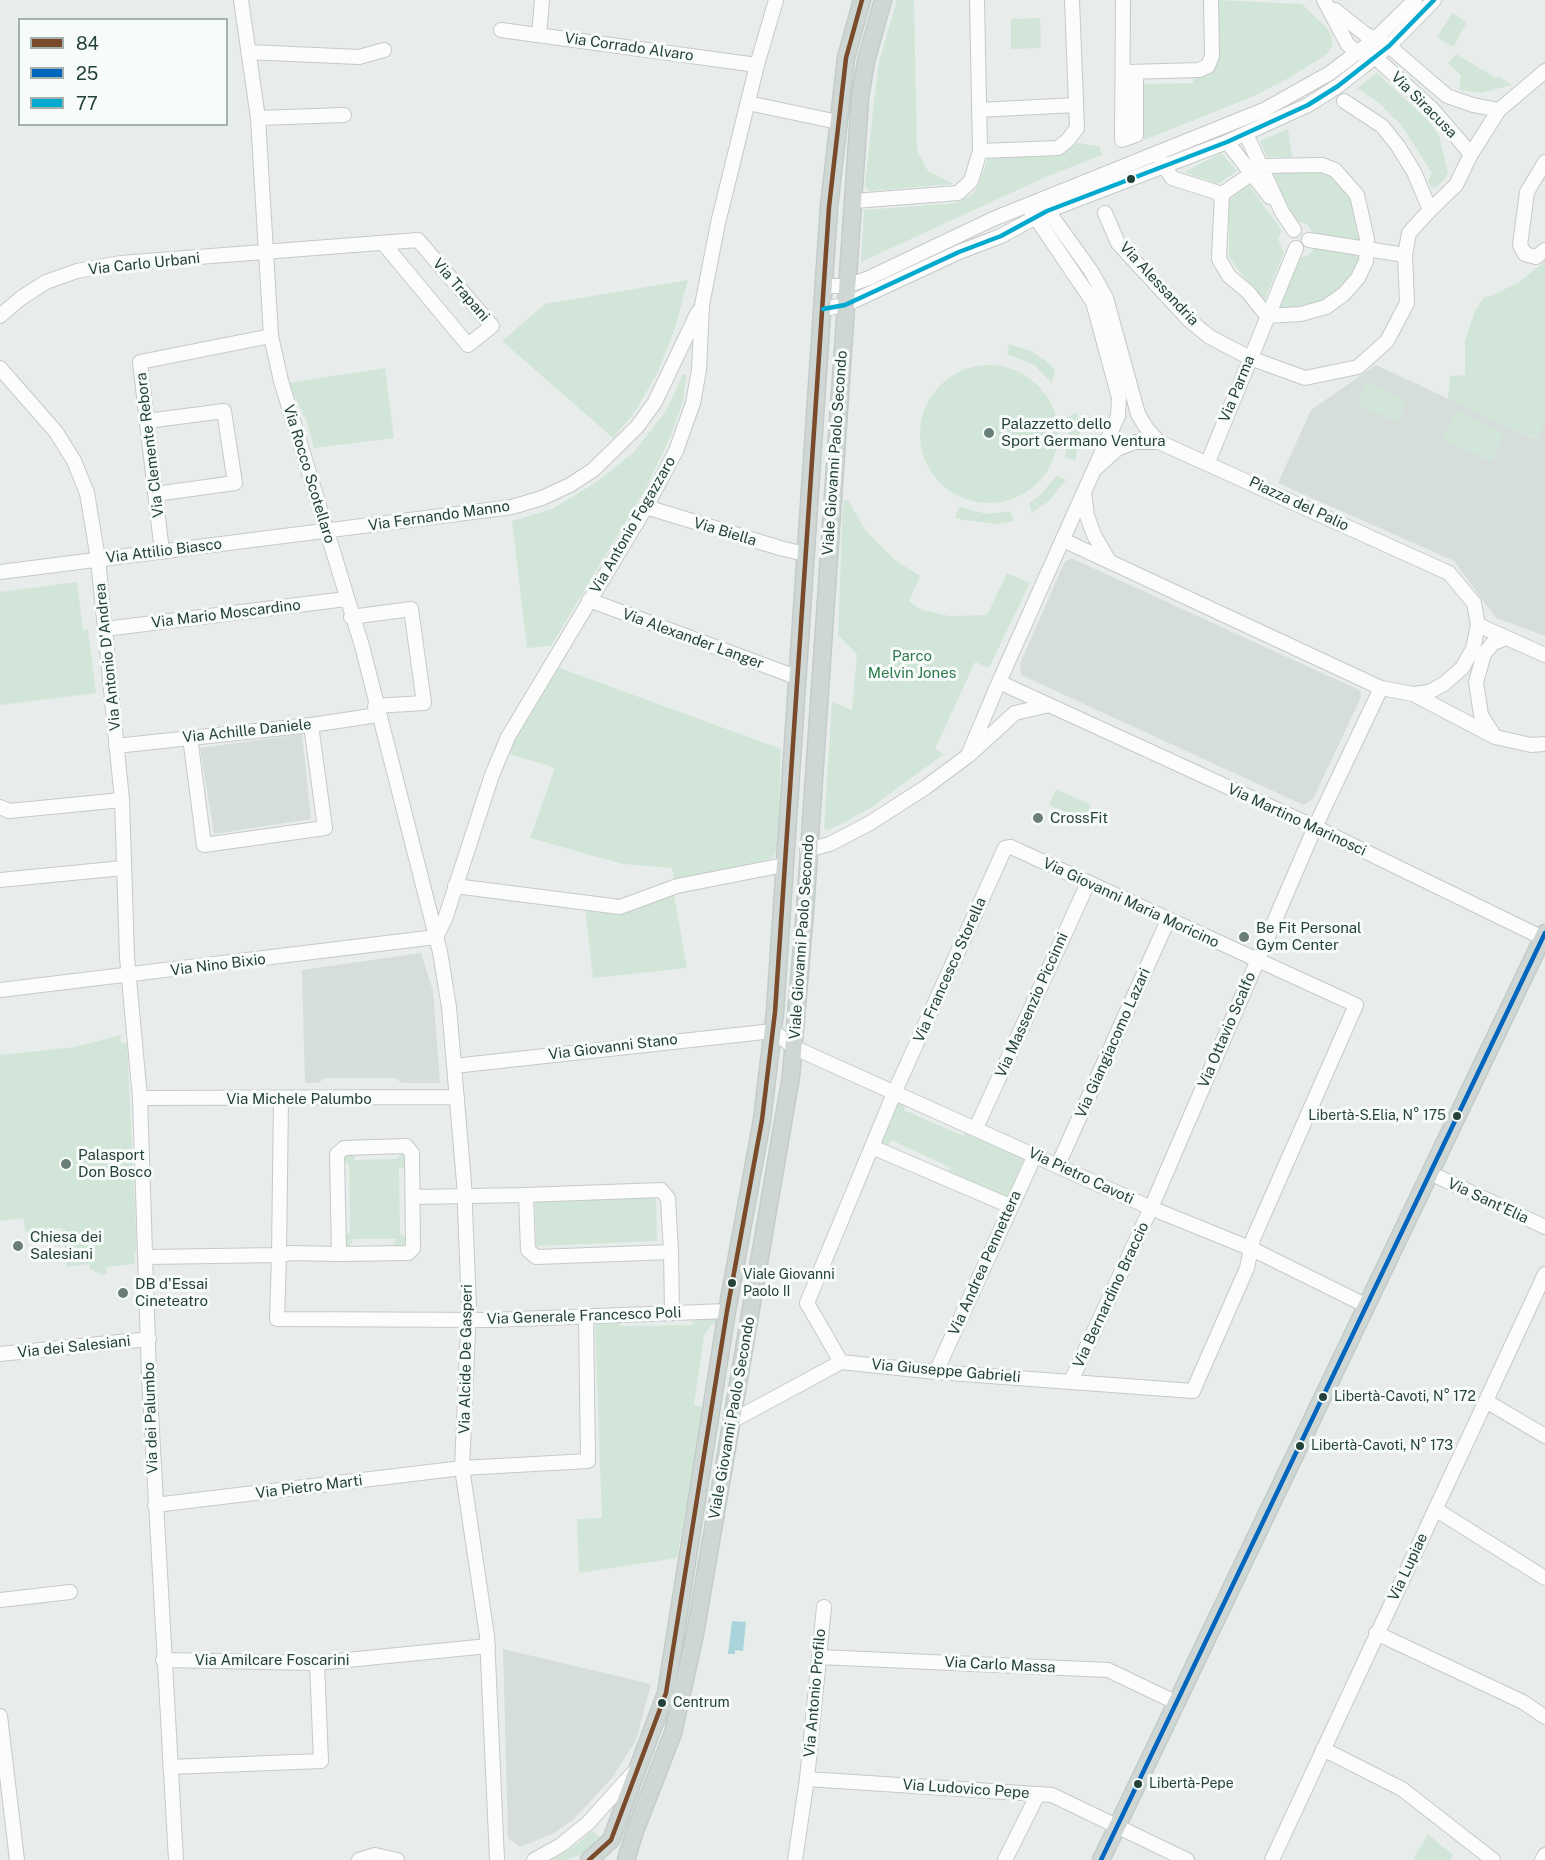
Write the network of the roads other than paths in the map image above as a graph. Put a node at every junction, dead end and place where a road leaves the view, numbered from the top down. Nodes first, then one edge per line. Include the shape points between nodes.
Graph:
1 (241, 0) edge
2 (542, 0) edge
3 (776, 0) edge
4 (862, 0) edge
5 (883, 0) edge
6 (977, 0) edge
7 (1072, 0) edge
8 (1122, 0) edge
9 (1211, 0) edge
10 (1415, 0) edge
11 (1434, 0) edge
12 (1328, 4) edge
13 (501, 30) dead end
14 (539, 35) junction
15 (1375, 39) junction
16 (1389, 46) junction
17 (384, 50) dead end
18 (248, 52) junction
19 (1357, 52) junction
20 (1375, 57) junction
21 (757, 65) junction
22 (1543, 74) edge
23 (1344, 101) dead end
24 (748, 103) junction
25 (1076, 105) junction
26 (979, 110) junction
27 (1499, 110) junction
28 (344, 115) dead end
29 (258, 118) junction
30 (838, 122) junction
31 (1246, 134) junction
32 (1227, 142) junction
33 (980, 151) junction
34 (1158, 153) junction
35 (1471, 154) junction
36 (1545, 162) edge
37 (1164, 167) junction
38 (1256, 170) junction
39 (1222, 194) junction
40 (854, 201) junction
41 (1038, 208) junction
42 (1430, 210) junction
43 (1105, 213) dead end
44 (1294, 230) junction
45 (1309, 240) junction
46 (383, 243) junction
47 (1296, 248) junction
48 (1368, 249) junction
49 (1545, 250) edge
50 (266, 253) junction
51 (1405, 255) junction
52 (824, 286) junction
53 (847, 286) junction
54 (845, 304) junction
55 (702, 305) junction
56 (823, 309) junction
57 (0, 316) edge
58 (1267, 316) junction
59 (271, 336) junction
60 (1250, 358) junction
61 (674, 364) junction
62 (0, 368) edge
63 (699, 370) junction
64 (147, 421) junction
65 (1159, 442) junction
66 (1208, 462) junction
67 (1095, 469) junction
68 (1084, 492) junction
69 (155, 494) junction
70 (646, 507) junction
71 (328, 530) junction
72 (1063, 540) junction
73 (162, 552) junction
74 (805, 554) junction
75 (98, 560) junction
76 (1109, 561) junction
77 (0, 572) edge
78 (346, 599) junction
79 (589, 600) junction
80 (351, 617) junction
81 (1478, 625) junction
82 (105, 629) junction
83 (1507, 638) junction
84 (1545, 655) edge
85 (1462, 668) junction
86 (796, 677) junction
87 (999, 682) junction
88 (1476, 682) junction
89 (1381, 688) junction
90 (1413, 694) junction
91 (1049, 705) junction
92 (377, 710) junction
93 (311, 725) junction
94 (190, 737) junction
95 (1495, 737) junction
96 (1545, 744) edge
97 (116, 746) junction
98 (969, 755) junction
99 (122, 800) junction
100 (0, 807) edge
101 (1315, 827) junction
102 (1005, 848) joint
103 (807, 850) junction
104 (784, 865) junction
105 (123, 868) junction
106 (0, 880) edge
107 (1088, 883) junction
108 (456, 886) junction
109 (1168, 921) junction
110 (1544, 936) edge
111 (436, 937) junction
112 (1257, 961) junction
113 (129, 975) junction
114 (0, 990) edge
115 (773, 1031) junction
116 (795, 1048) junction
117 (454, 1066) junction
118 (895, 1091) junction
119 (457, 1097) junction
120 (140, 1098) junction
121 (281, 1098) junction
122 (976, 1128) junction
123 (872, 1147) junction
124 (1035, 1155) junction
125 (1058, 1165) junction
126 (1432, 1174) junction
127 (525, 1195) junction
128 (413, 1197) junction
129 (465, 1197) junction
130 (1010, 1206) junction
131 (1151, 1208) junction
132 (1545, 1227) edge
133 (1252, 1249) junction
134 (671, 1252) junction
135 (339, 1254) junction
136 (279, 1256) junction
137 (147, 1257) junction
138 (1545, 1274) edge
139 (1367, 1306) junction
140 (727, 1311) junction
141 (672, 1312) junction
142 (750, 1314) junction
143 (586, 1315) junction
144 (468, 1320) junction
145 (149, 1339) junction
146 (0, 1354) edge
147 (842, 1362) junction
148 (936, 1372) junction
149 (1071, 1381) junction
150 (1486, 1401) junction
151 (732, 1421) junction
152 (1545, 1436) edge
153 (462, 1468) junction
154 (155, 1505) junction
155 (1435, 1509) junction
156 (1545, 1578) edge
157 (70, 1592) dead end
158 (0, 1600) edge
159 (824, 1607) dead end
160 (677, 1630) junction
161 (1377, 1633) junction
162 (695, 1634) junction
163 (488, 1646) junction
164 (819, 1657) junction
165 (164, 1660) junction
166 (317, 1663) junction
167 (1175, 1702) junction
168 (0, 1716) edge
169 (1545, 1717) edge
170 (1323, 1749) junction
171 (642, 1761) junction
172 (170, 1767) junction
173 (807, 1779) junction
174 (1038, 1794) junction
175 (1117, 1826) junction
176 (496, 1835) junction
177 (1545, 1855) edge
178 (17, 1860) edge
179 (176, 1860) edge
180 (359, 1860) edge
181 (397, 1860) edge
182 (486, 1860) edge
183 (497, 1860) edge
184 (507, 1860) edge
185 (534, 1860) edge
186 (589, 1860) edge
187 (626, 1860) edge
188 (795, 1860) edge
189 (1005, 1860) edge
190 (1101, 1860) edge
191 (1187, 1860) edge
192 (1272, 1860) edge
193 (1493, 1860) edge
194 (1542, 1860) edge

1 - 18 street, Via Rocco Scotellaro
2 - 14 street
3 - 21 street, Via Antonio Fogazzaro
4 - 30 main road, Viale Giovanni Paolo Secondo via 846,58
5 - 40 main road, Viale Giovanni Paolo Secondo via 860,98
6 - 26 street
7 - 25 street
8 - 9 street via 1130,72 1199,70 1208,66 1212,56
10 - 15 street
11 - 16 street
12 - 15 street, Via Siracusa
12 - 19 street via 1348,45
13 - 14 street, Via Corrado Alvaro
14 - 21 street, Via Corrado Alvaro
15 - 16 street, Via Siracusa
15 - 19 street
16 - 20 street
16 - 27 street, Via Siracusa via 1448,96
17 - 18 street via 359,57
18 - 29 street, Via Rocco Scotellaro
19 - 20 street
19 - 34 street via 1300,92
20 - 31 street via 1308,105
20 - 35 street, Via Siracusa via 1433,110
21 - 24 street, Via Antonio Fogazzaro
22 - 27 street, Via Siracusa
23 - 42 street via 1382,126 1398,146
24 - 30 street
24 - 55 street, Via Antonio Fogazzaro
25 - 26 street
25 - 33 street via 1077,128 1058,148
26 - 33 street
27 - 35 street, Via Siracusa
28 - 29 street
29 - 50 street, Via Rocco Scotellaro
30 - 52 main road, Viale Giovanni Paolo Secondo
31 - 32 street
31 - 38 street
32 - 37 street
32 - 38 street
33 - 40 street via 971,182 958,193
34 - 37 street
34 - 41 street via 1089,179
35 - 42 street, Via Siracusa via 1456,185
36 - 49 street via 1527,192 1520,245 1525,254 1536,258
37 - 39 street via 1172,178
37 - 41 street
38 - 39 street
38 - 44 street
38 - 48 street via 1322,165 1335,170 1356,195
39 - 58 street via 1219,259 1228,276 1248,292
40 - 53 main road, Viale Giovanni Paolo Secondo
41 - 53 street via 993,219
41 - 54 street via 1001,236
41 - 65 street via 1091,271 1106,298 1138,414
41 - 67 street, Piazza del Palio via 1093,302 1119,398 1118,416
42 - 51 street, Via Alessandria via 1409,233
43 - 60 street, Via Alessandria via 1118,243 1189,320 1210,337
44 - 45 street via 1303,230
44 - 47 street via 1289,238
45 - 47 street via 1304,247
45 - 48 street
46 - 46 street, Via Trapani via 418,240 492,326 468,345
46 - 50 street, Via Trapani
47 - 58 street, Via Parma
48 - 51 street
48 - 58 street via 1358,278 1326,307 1301,314
50 - 57 street, Via Carlo Urbani via 121,263 77,271 46,282
50 - 59 street, Via Rocco Scotellaro
51 - 60 street, Via Alessandria via 1407,303 1387,342 1358,367 1305,378
52 - 53 street
52 - 56 main road, Viale Giovanni Paolo Secondo
53 - 54 main road, Viale Giovanni Paolo Secondo
54 - 56 street
54 - 103 main road, Viale Giovanni Paolo Secondo
55 - 61 street, Via Fernando Manno
55 - 63 street, Via Antonio Fogazzaro
56 - 74 main road, Viale Giovanni Paolo Secondo
58 - 60 street, Via Parma
59 - 64 street, Via Clemente Rebora via 140,362
59 - 71 street, Via Rocco Scotellaro via 281,381
60 - 66 street, Via Parma
61 - 63 street via 686,358
61 - 71 street, Via Fernando Manno via 637,428 601,463 570,485 512,507
62 - 75 street, Via Antonio D'Andrea via 56,432 74,461 87,493
63 - 70 street, Via Antonio Fogazzaro via 693,403 676,451
64 - 69 street, Via Clemente Rebora
64 - 69 street via 224,411 235,483
65 - 66 street, Piazza del Palio
65 - 67 street, Piazza del Palio via 1136,442 1116,449
66 - 81 street, Piazza del Palio via 1449,573 1474,603
67 - 68 street, Piazza del Palio
68 - 72 street, Piazza del Palio
68 - 76 street via 1087,516
69 - 73 street, Via Clemente Rebora
70 - 74 street, Via Biella
70 - 79 street, Via Antonio Fogazzaro
71 - 73 street, Via Attilio Biasco
71 - 78 street, Via Rocco Scotellaro
72 - 76 street
72 - 87 street, Piazza del Palio
73 - 75 street, Via Attilio Biasco
74 - 86 main road, Viale Giovanni Paolo Secondo
75 - 77 street, Via Attilio Biasco
75 - 82 street, Via Antonio D'Andrea
76 - 89 street
78 - 80 street, Via Rocco Scotellaro
78 - 82 street, Via Mario Moscardino
79 - 86 street, Via Alexander Langer
79 - 108 street, Via Antonio Fogazzaro via 508,737
80 - 92 street, Via Rocco Scotellaro
80 - 92 street, Via Achille Daniele via 411,609 424,703
81 - 83 street
81 - 85 street via 1473,649
82 - 97 street, Via Antonio D'Andrea
83 - 84 street
83 - 88 street via 1493,643 1484,654
85 - 88 street via 1474,673
85 - 90 street via 1429,692
86 - 104 main road, Viale Giovanni Paolo Secondo
87 - 91 street, Via Martino Marinosci
87 - 98 street
88 - 95 street via 1481,715
89 - 90 street
89 - 101 street, Via Ottavio Scalfo
90 - 95 street
91 - 98 street via 1015,713
91 - 101 street, Via Martino Marinosci
92 - 93 street, Via Achille Daniele
92 - 111 street, Via Rocco Scotellaro
93 - 94 street, Via Achille Daniele
93 - 94 street via 325,828 204,845
94 - 97 street, Via Achille Daniele
95 - 96 street
97 - 99 street, Via Antonio D'Andrea
98 - 103 street via 870,823 830,844
99 - 100 street via 9,811
99 - 105 street, Via Antonio D'Andrea
101 - 110 street, Via Martino Marinosci
101 - 112 street, Via Ottavio Scalfo
102 - 107 street, Via Giovanni Maria Moricino via 1011,847
102 - 118 street, Via Francesco Storella
103 - 116 main road, Viale Giovanni Paolo Secondo
104 - 108 street via 677,886 620,907
104 - 115 main road, Viale Giovanni Paolo Secondo
105 - 106 street
105 - 113 street, Via Antonio D'Andrea
107 - 109 street, Via Giovanni Maria Moricino
107 - 122 street, Via Massenzio Piccinni
108 - 111 street
109 - 112 street, Via Giovanni Maria Moricino
109 - 125 street, Via Giangiacomo Lazari
110 - 126 main road
111 - 113 street, Via Nino Bixio
111 - 117 street, Via Alcide De Gasperi via 449,1007
112 - 131 street, Via Ottavio Scalfo
112 - 133 street, Via Giovanni Maria Moricino via 1356,1005 1253,1239
113 - 114 street, Via Nino Bixio
113 - 120 street, Via dei Palumbo
115 - 116 street, Via Pietro Cavoti
115 - 117 street, Via Giovanni Stano
115 - 140 main road, Viale Giovanni Paolo Secondo via 762,1120
116 - 118 street, Via Pietro Cavoti
116 - 142 main road, Viale Giovanni Paolo Secondo
117 - 119 street, Via Alcide De Gasperi
118 - 122 street, Via Pietro Cavoti
118 - 123 street
119 - 121 street, Via Michele Palumbo
119 - 129 street, Via Alcide De Gasperi
120 - 121 street, Via Michele Palumbo
120 - 137 street, Via dei Palumbo
121 - 136 street
122 - 124 street, Via Pietro Cavoti
123 - 130 street
123 - 147 street via 807,1303
124 - 125 street, Via Pietro Cavoti
124 - 130 street, Via Andrea Pennettera
125 - 131 street, Via Pietro Cavoti
126 - 132 street, Via Sant'Elia
126 - 139 main road
127 - 129 street
127 - 134 street via 528,1250 536,1257
127 - 134 street via 661,1190 669,1198
128 - 129 street
128 - 135 street via 413,1248 408,1252
128 - 135 street via 412,1153 406,1146 344,1148 337,1154
129 - 144 street, Via Alcide De Gasperi
130 - 148 street, Via Andrea Pennettera
131 - 133 street, Via Pietro Cavoti
131 - 149 street, Via Bernardino Braccio
133 - 139 street, Via Pietro Cavoti
133 - 149 street, Via Giuseppe Gabrieli via 1193,1391
134 - 141 street
135 - 136 street via 291,1252
136 - 137 street
136 - 144 street, Via Generale Francesco Poli via 277,1319
137 - 145 street, Via dei Palumbo
138 - 150 street, Via Lupiae
139 - 167 main road
140 - 141 street, Via Generale Francesco Poli
140 - 142 main road
140 - 160 main road, Viale Giovanni Paolo Secondo
141 - 143 street, Via Generale Francesco Poli
142 - 151 main road, Viale Giovanni Paolo Secondo
143 - 144 street, Via Generale Francesco Poli
143 - 153 street, Via Pietro Marti via 588,1461
144 - 153 street, Via Alcide De Gasperi
145 - 146 street, Via dei Salesiani
145 - 154 street, Via dei Palumbo
147 - 148 street, Via Giuseppe Gabrieli
147 - 151 street
148 - 149 street, Via Giuseppe Gabrieli
150 - 152 street
150 - 155 street, Via Lupiae
151 - 162 main road, Viale Giovanni Paolo Secondo
153 - 154 street, Via Pietro Marti
153 - 163 street, Via Alcide De Gasperi
154 - 165 street, Via dei Palumbo
155 - 156 street
155 - 161 street, Via Lupiae
157 - 158 street
159 - 164 street, Via Antonio Profilo
160 - 162 main road
160 - 171 main road, Viale Giovanni Paolo Secondo via 666,1693
161 - 169 street via 1523,1702
161 - 170 street, Via Lupiae
162 - 187 main road, Viale Giovanni Paolo Secondo via 673,1733
163 - 166 street, Via Amilcare Foscarini
163 - 176 street, Via Alcide De Gasperi
164 - 167 street, Via Carlo Massa via 1108,1670
164 - 173 street, Via Antonio Profilo
165 - 166 street, Via Amilcare Foscarini
165 - 172 street, Via dei Palumbo
166 - 172 street via 321,1761
167 - 175 main road
168 - 178 street
170 - 192 street, Via Lupiae
170 - 193 street via 1402,1790
171 - 185 street via 588,1823
171 - 186 main road, Viale Giovanni Paolo Secondo via 611,1840
172 - 179 street, Via dei Palumbo
173 - 174 street, Via Ludovico Pepe
173 - 188 street, Via Antonio Profilo
174 - 175 street, Via Ludovico Pepe via 1052,1795
174 - 189 street
175 - 190 main road
175 - 191 street, Via Ludovico Pepe
176 - 182 street
176 - 183 street, Via Alcide De Gasperi
176 - 184 street
177 - 194 street
180 - 181 street via 375,1855

